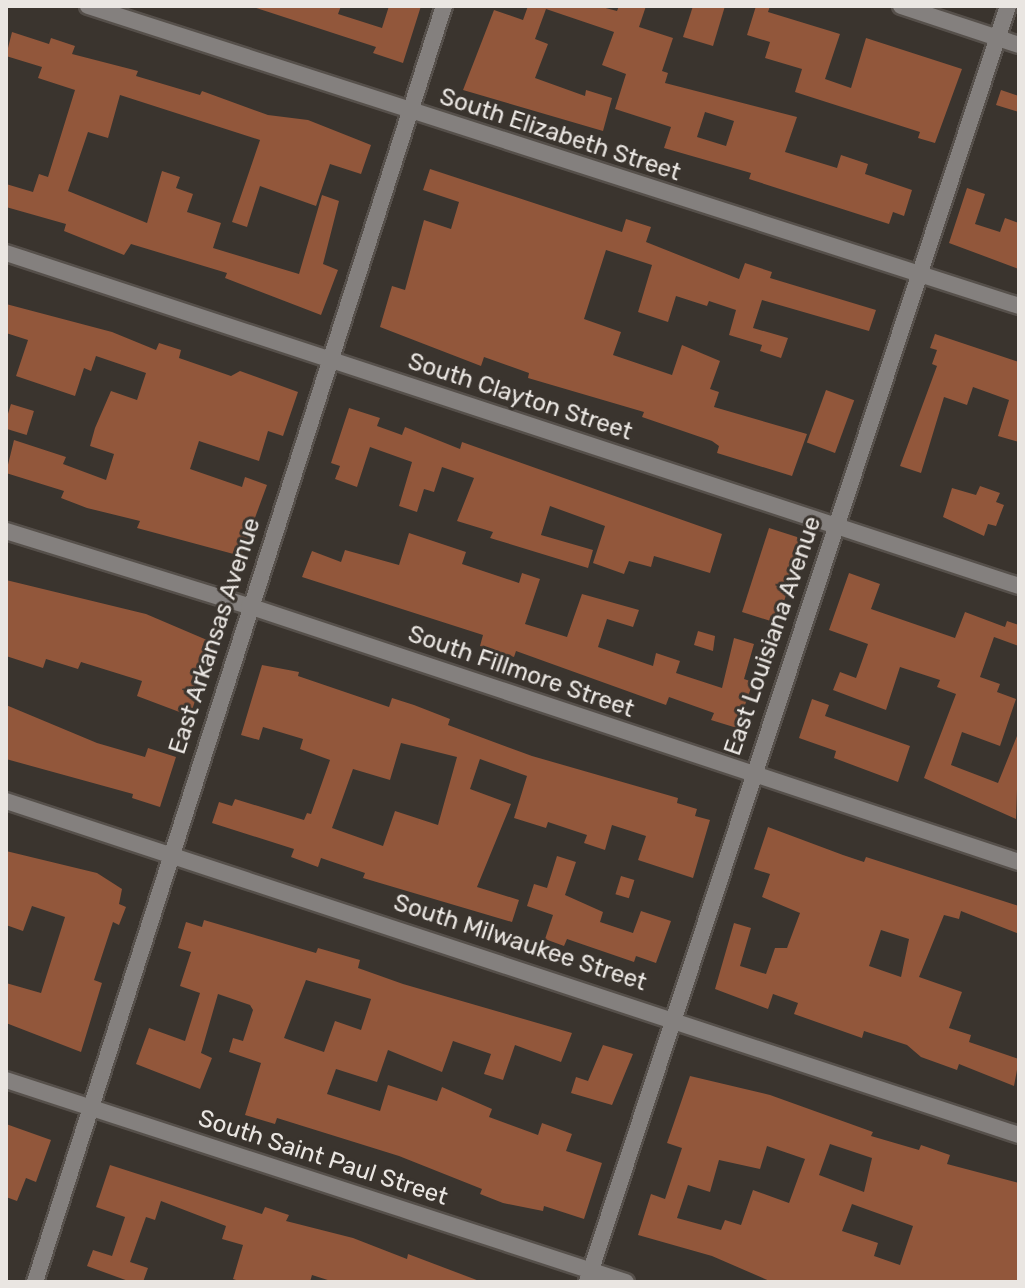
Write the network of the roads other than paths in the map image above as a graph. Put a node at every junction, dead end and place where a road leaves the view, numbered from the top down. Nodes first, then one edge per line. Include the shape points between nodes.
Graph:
1 (88, 6) edge
2 (444, 6) edge
3 (901, 6) edge
4 (1008, 6) edge
5 (998, 38) junction
6 (1019, 45) edge
7 (408, 112) junction
8 (6, 253) edge
9 (922, 273) junction
10 (1019, 306) edge
11 (331, 361) junction
12 (836, 525) junction
13 (6, 531) edge
14 (1019, 586) edge
15 (249, 606) junction
16 (751, 775) junction
17 (6, 801) edge
18 (171, 855) junction
19 (1019, 862) edge
20 (674, 1018) junction
21 (6, 1080) edge
22 (90, 1107) junction
23 (1019, 1135) edge
24 (589, 1276) edge
25 (35, 1282) edge
26 (626, 1282) edge

1 - 7 street, South Elizabeth Street
2 - 7 street, East Arkansas Avenue
3 - 5 street
4 - 5 street, East Louisiana Avenue
5 - 6 street
5 - 9 street, East Louisiana Avenue
7 - 9 street, South Elizabeth Street
7 - 11 street, East Arkansas Avenue
8 - 11 street, South Clayton Street
9 - 10 street, South Elizabeth Street
9 - 12 street, East Louisiana Avenue
11 - 12 street, South Clayton Street
11 - 15 street, East Arkansas Avenue
12 - 14 street, South Clayton Street
12 - 16 street, East Louisiana Avenue
13 - 15 street, South Fillmore Street
15 - 16 street, South Fillmore Street
15 - 18 street, East Arkansas Avenue
16 - 19 street, South Fillmore Street
16 - 20 street, East Louisiana Avenue
17 - 18 street, South Milwaukee Street
18 - 20 street, South Milwaukee Street
18 - 22 street, East Arkansas Avenue
20 - 23 street, South Milwaukee Street
20 - 24 street, East Louisiana Avenue
21 - 22 street, South Saint Paul Street
22 - 24 street, South Saint Paul Street
22 - 25 street, East Arkansas Avenue
24 - 26 street, South Saint Paul Street

